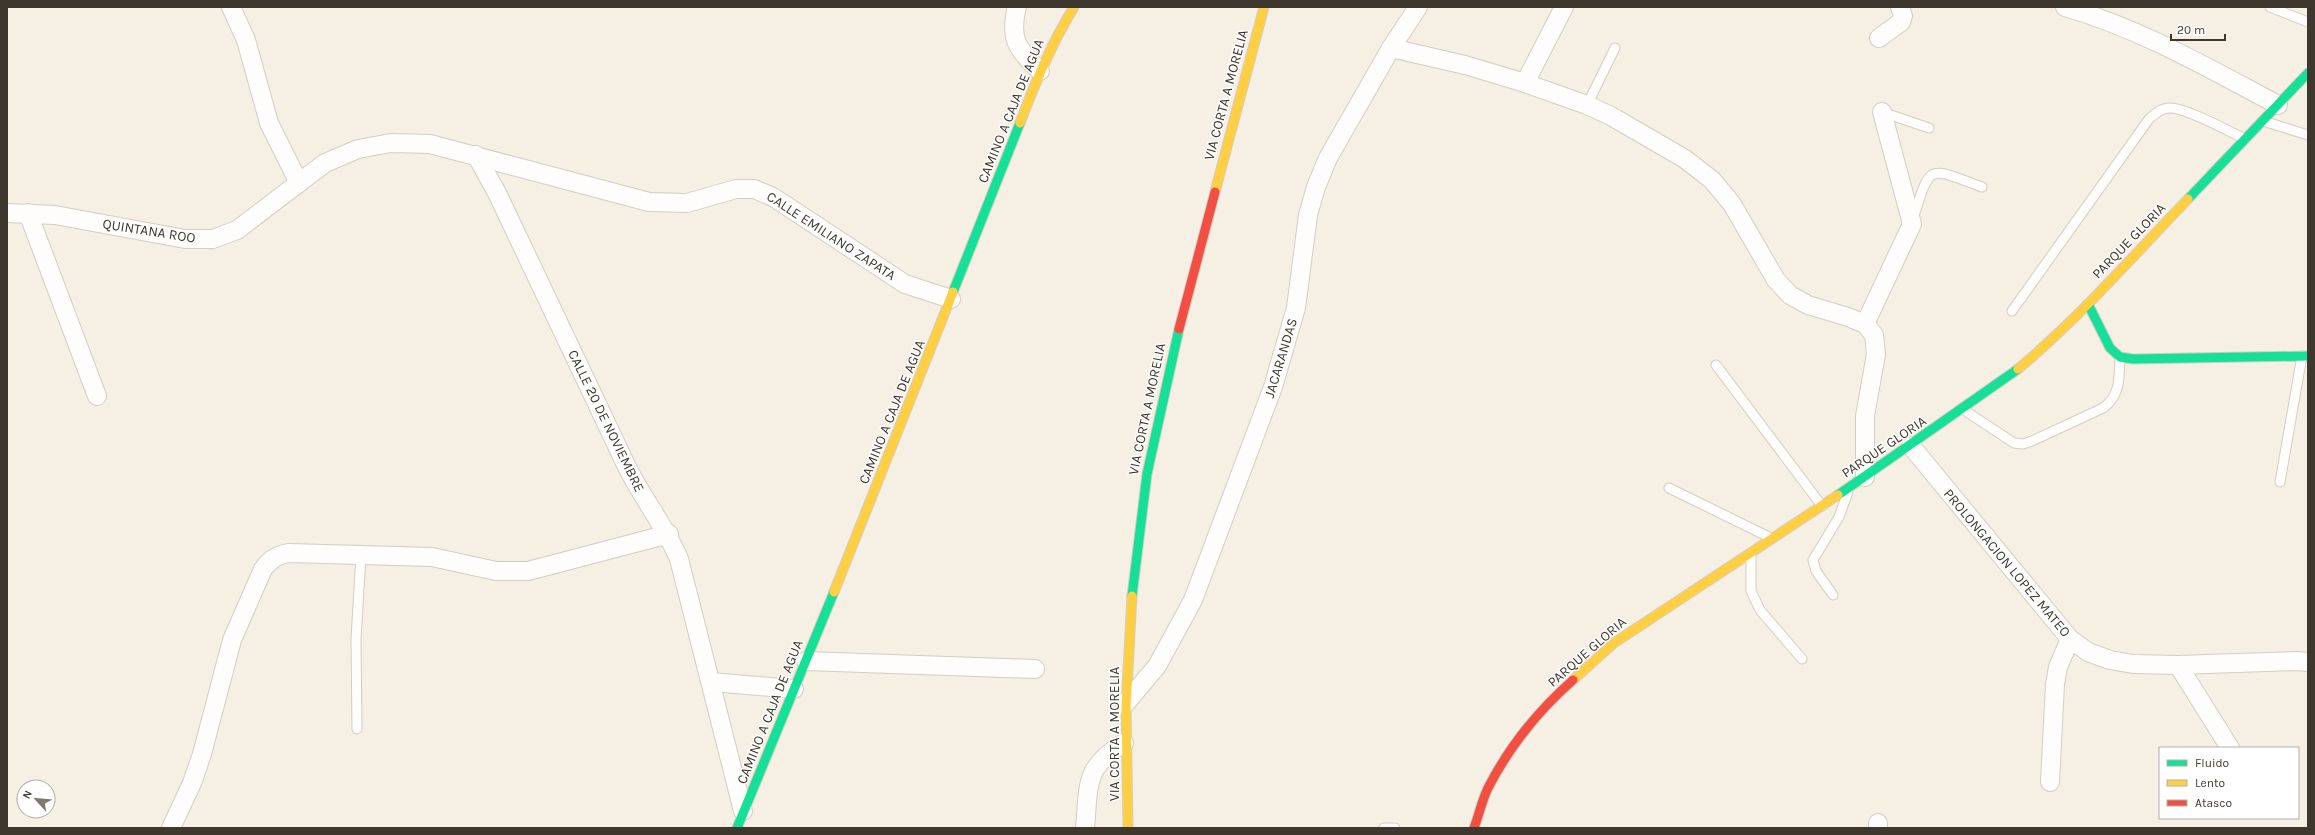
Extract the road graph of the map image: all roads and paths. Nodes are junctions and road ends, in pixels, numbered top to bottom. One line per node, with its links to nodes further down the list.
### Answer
1 (231, 7): 25 (street)
2 (1017, 7): 14 (street)
3 (1074, 7): 14 (main road, CAMINO A CAJA DE AGUA)
4 (1264, 7): 58 (main road, VIA CORTA A MORELIA)
5 (1418, 7): 12 (street, JACARANDAS)
6 (1564, 7): 16 (street)
7 (1900, 7): 11 (street)
8 (2065, 7): 18 (street)
9 (2270, 7): 10 (lane)
10 (2308, 22)
11 (1879, 38)
12 (1391, 48): 16 (street); 58 (street, JACARANDAS)
13 (1615, 48): 17 (lane)
14 (1040, 70): 30 (main road, CAMINO A CAJA DE AGUA)
15 (2308, 73): 18 (main road, PARQUE GLORIA)
16 (1525, 83): 17 (street)
17 (1587, 105): 33 (street)
18 (2278, 105): 20 (main road, PARQUE GLORIA)
19 (1882, 112): 21 (lane); 29 (street)
20 (2262, 120): 22 (lane); 23 (main road, PARQUE GLORIA)
21 (1929, 128)
22 (2308, 135)
23 (2245, 139): 31 (main road, PARQUE GLORIA); 32 (lane)
24 (476, 155): 25 (street, CALLE EMILIANO ZAPATA); 30 (street, CALLE EMILIANO ZAPATA); 45 (street, CALLE 20 DE NOVIEMBRE)
25 (299, 183): 28 (street, QUINTANA ROO)
26 (1982, 187): 29 (lane)
27 (7, 213): 28 (street, QUINTANA ROO)
28 (28, 213): 37 (street)
29 (1912, 224): 33 (street)
30 (951, 299): 52 (main road, CAMINO A CAJA DE AGUA)
31 (2088, 304): 35 (main road); 38 (main road, PARQUE GLORIA)
32 (2012, 311)
33 (1865, 324): 40 (street)
34 (2305, 356): 35 (main road); 41 (lane)
35 (2120, 357): 38 (lane)
36 (1716, 365): 44 (lane)
37 (97, 396)
38 (1964, 410): 39 (main road, PARQUE GLORIA)
39 (1911, 446): 40 (main road, PARQUE GLORIA); 50 (street, PROLONGACION LOPEZ MATEO)
40 (1865, 477): 43 (main road, PARQUE GLORIA)
41 (2280, 482)
42 (1669, 488): 46 (lane)
43 (1850, 488): 44 (main road, PARQUE GLORIA); 49 (lane)
44 (1822, 506): 46 (main road, PARQUE GLORIA)
45 (668, 534): 48 (street); 56 (street, CALLE 20 DE NOVIEMBRE)
46 (1771, 538): 47 (main road, PARQUE GLORIA)
47 (1751, 553): 51 (lane); 70 (main road, PARQUE GLORIA)
48 (362, 555): 59 (lane); 64 (street)
49 (1834, 595)
50 (2070, 639): 54 (street, PROLONGACION LOPEZ MATEO); 62 (street)
51 (1802, 658)
52 (806, 661): 55 (street); 57 (main road, CAMINO A CAJA DE AGUA)
53 (2308, 662): 54 (street, PROLONGACION LOPEZ MATEO)
54 (2178, 665): 61 (street)
55 (1035, 669)
56 (711, 682): 57 (street); 63 (street, CALLE 20 DE NOVIEMBRE)
57 (794, 689): 63 (main road, CAMINO A CAJA DE AGUA)
58 (1125, 704): 60 (main road, VIA CORTA A MORELIA)
59 (357, 729)
60 (1124, 743): 66 (street); 67 (main road, VIA CORTA A MORELIA)
61 (2229, 747)
62 (2050, 782)
63 (744, 811): 65 (main road, CAMINO A CAJA DE AGUA)
64 (171, 828)
65 (737, 828)
66 (1085, 828)
67 (1128, 828)
68 (1384, 828): 69 (lane)
69 (1395, 828)
70 (1474, 828)

